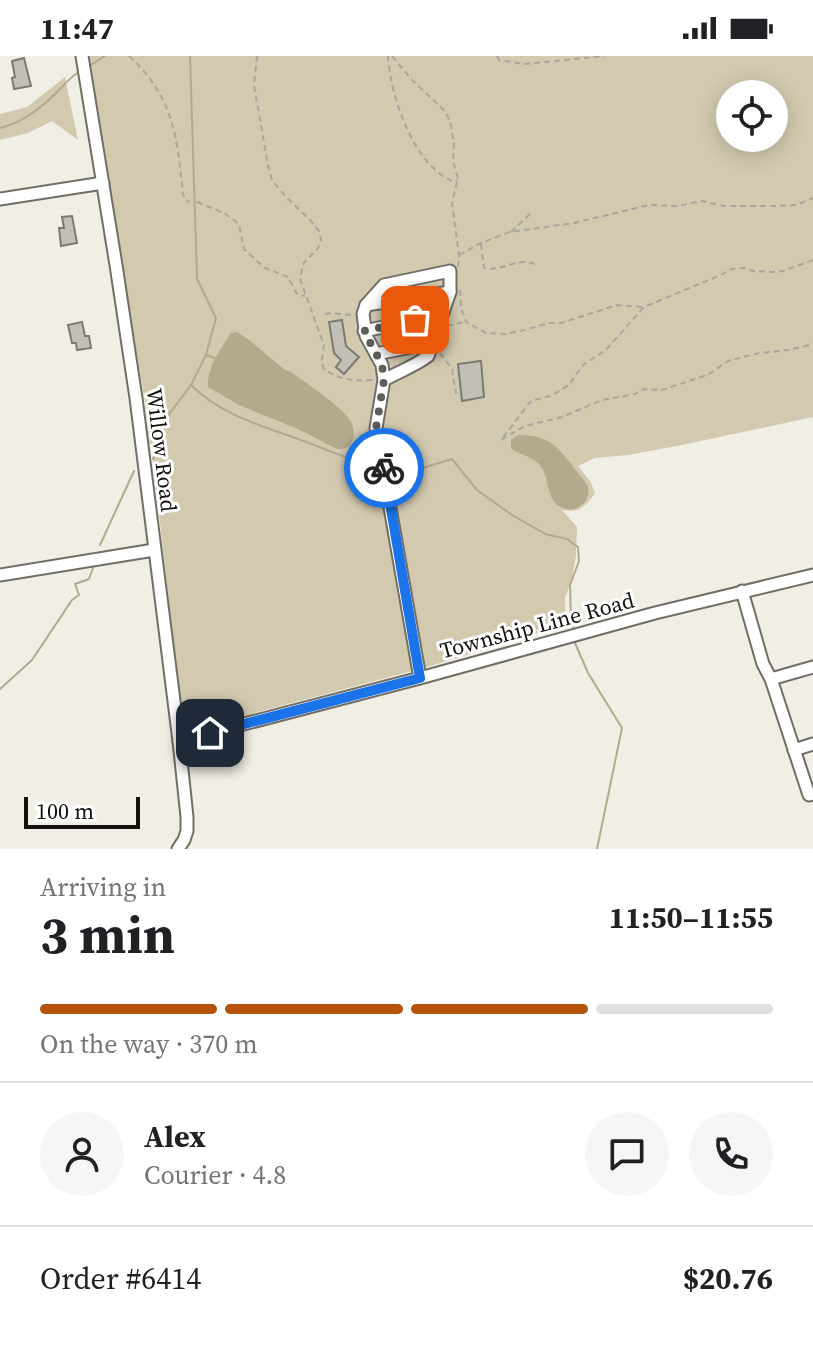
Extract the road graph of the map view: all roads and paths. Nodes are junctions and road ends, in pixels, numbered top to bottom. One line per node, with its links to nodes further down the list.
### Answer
1 (129, 56): 11 (path)
2 (257, 56): 22 (path)
3 (390, 56): 7 (path); 7 (path)
4 (497, 56): 5 (path)
5 (605, 56)
6 (83, 65): 8 (street, Willow Road)
7 (458, 178): 16 (path)
8 (103, 183): 10 (street); 35 (street, Willow Road)
9 (813, 198): 14 (path)
10 (0, 199)
11 (190, 202)
12 (197, 202): 22 (path)
13 (532, 212): 14 (path)
14 (510, 232): 15 (path)
15 (481, 243): 16 (path); 18 (path)
16 (459, 255): 19 (path)
17 (813, 260): 23 (path)
18 (535, 264)
19 (450, 271): 21 (street); 24 (street)
20 (460, 280): 27 (path)
21 (450, 292): 24 (street); 26 (street)
22 (306, 296): 33 (path)
23 (644, 307): 27 (path); 31 (path)
24 (364, 309): 25 (path); 29 (street)
25 (325, 314)
26 (441, 315): 28 (street); 29 (street)
27 (466, 322): 28 (path)
28 (437, 328): 30 (street)
29 (364, 331): 32 (street)
30 (432, 343): 32 (street); 33 (street); 34 (path)
31 (813, 344)
32 (376, 354): 33 (street)
33 (384, 380): 40 (street)
34 (456, 394)
35 (154, 550): 36 (street); 42 (street, Willow Road)
36 (0, 575)
37 (813, 575): 38 (street, Township Line Road)
38 (742, 591): 40 (street, Township Line Road); 41 (street)
39 (813, 667): 41 (street)
40 (420, 678): 42 (street, Township Line Road)
41 (771, 679): 44 (street)
42 (179, 741): 46 (street, Willow Road)
43 (813, 744): 44 (street)
44 (794, 750): 45 (street)
45 (813, 794)
46 (178, 849)

